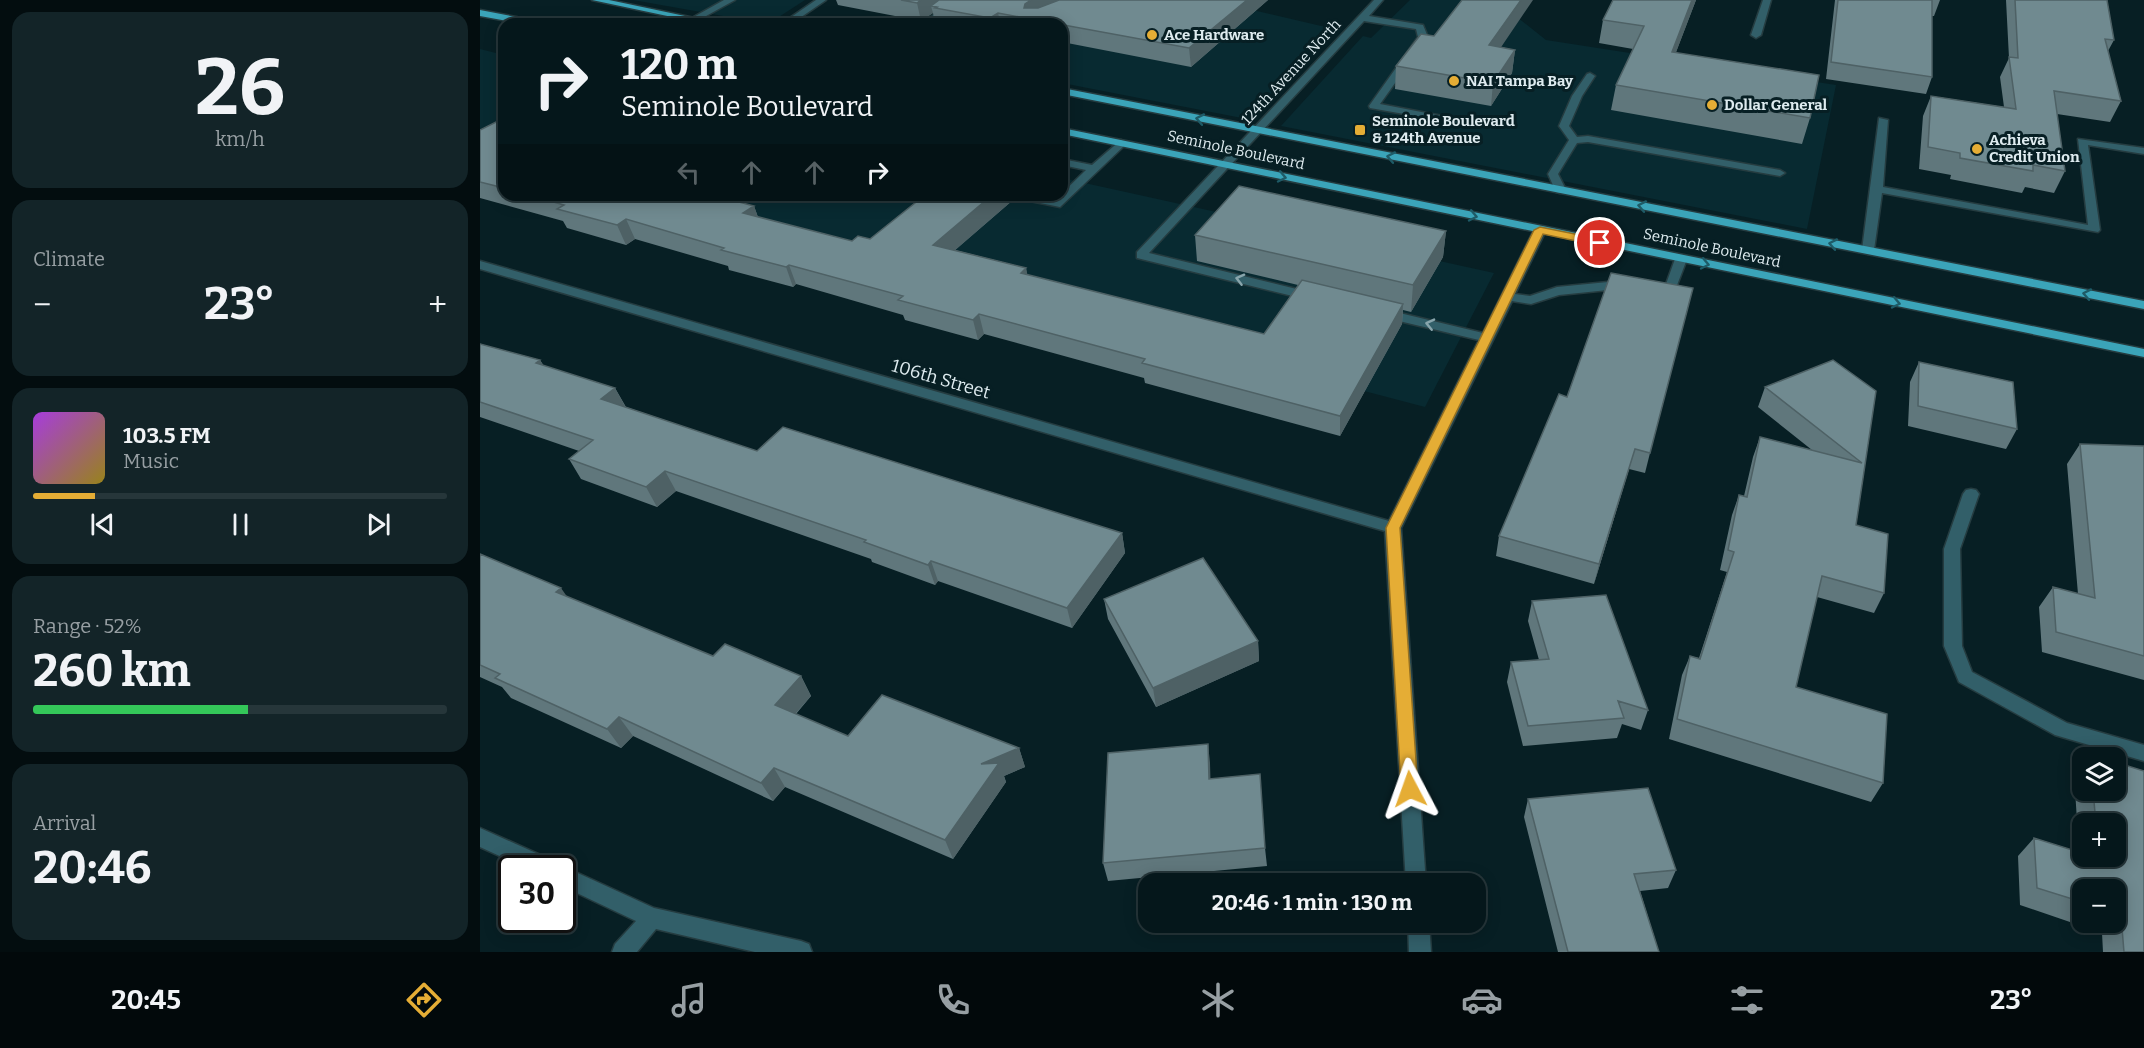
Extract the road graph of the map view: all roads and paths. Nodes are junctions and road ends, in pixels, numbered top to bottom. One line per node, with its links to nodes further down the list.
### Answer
1 (596, 0): 9 (main road)
2 (731, 0): 10 (street)
3 (822, 0): 11 (street)
4 (962, 0): 12 (street)
5 (1379, 0): 13 (street, 124th Avenue North)
6 (1767, 0): 14 (street)
7 (480, 13): 8 (main road)
8 (506, 18)
9 (689, 18)
10 (696, 18)
11 (794, 18)
12 (934, 18)
13 (1362, 18): 18 (street); 19 (street, 124th Avenue North)
14 (1756, 35)
15 (1590, 76): 21 (street)
16 (1068, 92): 19 (main road, Seminole Boulevard, one-way to 16)
17 (1883, 120): 28 (street)
18 (1463, 123)
19 (1257, 130): 25 (street, 124th Avenue North); 29 (main road, Seminole Boulevard, one-way to 19)
20 (1068, 132): 22 (main road, Seminole Boulevard)
21 (1574, 140): 27 (street); 29 (street)
22 (1121, 143): 25 (main road, Seminole Boulevard); 26 (street)
23 (2144, 151): 28 (street)
24 (1068, 163): 26 (street)
25 (1225, 165): 33 (main road, Seminole Boulevard, one-way to 33); 38 (street, 124th Avenue North, one-way to 25)
26 (1096, 169): 30 (street)
27 (1780, 173)
28 (1877, 189): 34 (street)
29 (1560, 190): 34 (main road, Seminole Boulevard, one-way to 29)
30 (1068, 194)
31 (1040, 201): 32 (street)
32 (1060, 201)
33 (1540, 230): 35 (main road, Seminole Boulevard); 37 (street)
34 (1868, 250): 39 (main road, Seminole Boulevard, one-way to 34)
35 (1681, 259): 37 (street); 42 (main road, Seminole Boulevard, one-way to 42)
36 (480, 265): 44 (street, 106th Street)
37 (1507, 296): 41 (street)
38 (1330, 301)
39 (2144, 305)
40 (1375, 311): 41 (street, one-way to 40)
41 (1487, 338): 44 (street)
42 (2144, 353)
43 (1971, 494): 45 (street)
44 (1393, 528): 48 (street)
45 (2144, 753)
46 (480, 837): 47 (street)
47 (519, 855)
48 (1415, 873)
49 (576, 883): 50 (street)
50 (652, 918): 52 (street); 53 (street)
51 (1419, 933): 54 (street)
52 (623, 952)
53 (801, 952)
54 (1420, 952)

